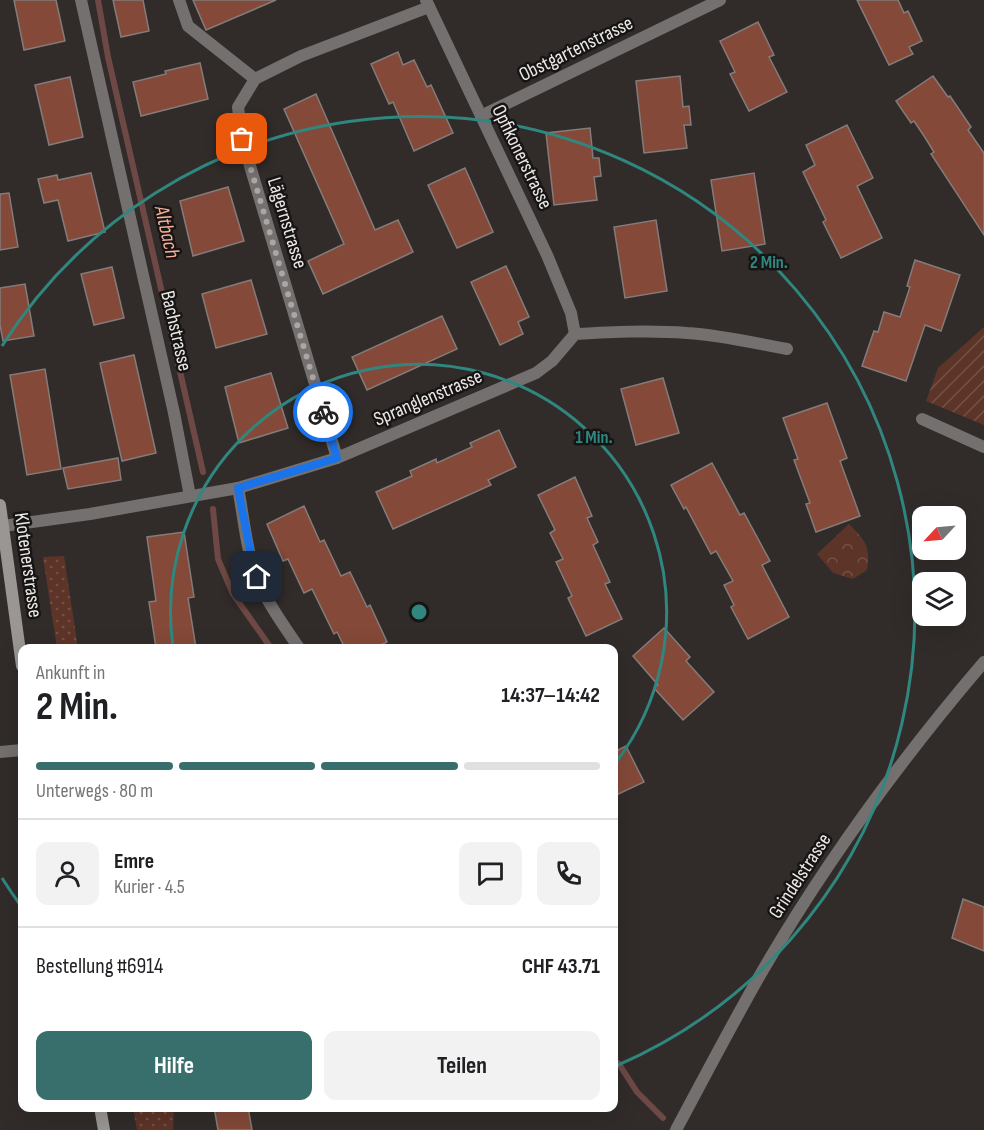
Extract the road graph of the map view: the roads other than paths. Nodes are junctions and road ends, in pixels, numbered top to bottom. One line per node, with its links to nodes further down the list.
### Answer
1 (81, 0): 13 (street, Bachstrasse)
2 (179, 0): 5 (street)
3 (720, 0): 6 (street, Obstgartenstrasse)
4 (428, 3): 5 (street); 6 (street, Opfikonerstrasse)
5 (255, 79): 11 (street, Lägernstrasse)
6 (481, 116): 7 (street, Opfikonerstrasse)
7 (575, 334): 8 (street); 11 (street, Spranglenstrasse)
8 (787, 349)
9 (922, 419): 10 (street)
10 (984, 447)
11 (337, 458): 12 (street, Spranglenstrasse)
12 (238, 488): 13 (street, Spranglenstrasse); 17 (street)
13 (190, 496): 15 (street, Spranglenstrasse)
14 (0, 505): 15 (main road, Klotenerstrasse)
15 (3, 526): 16 (main road, Klotenerstrasse)
16 (19, 644)
17 (296, 644)
18 (984, 662): 23 (street, Grindelstrasse)
19 (18, 750): 20 (street)
20 (0, 752)
21 (101, 1112): 22 (main road)
22 (104, 1130)
23 (676, 1130)

